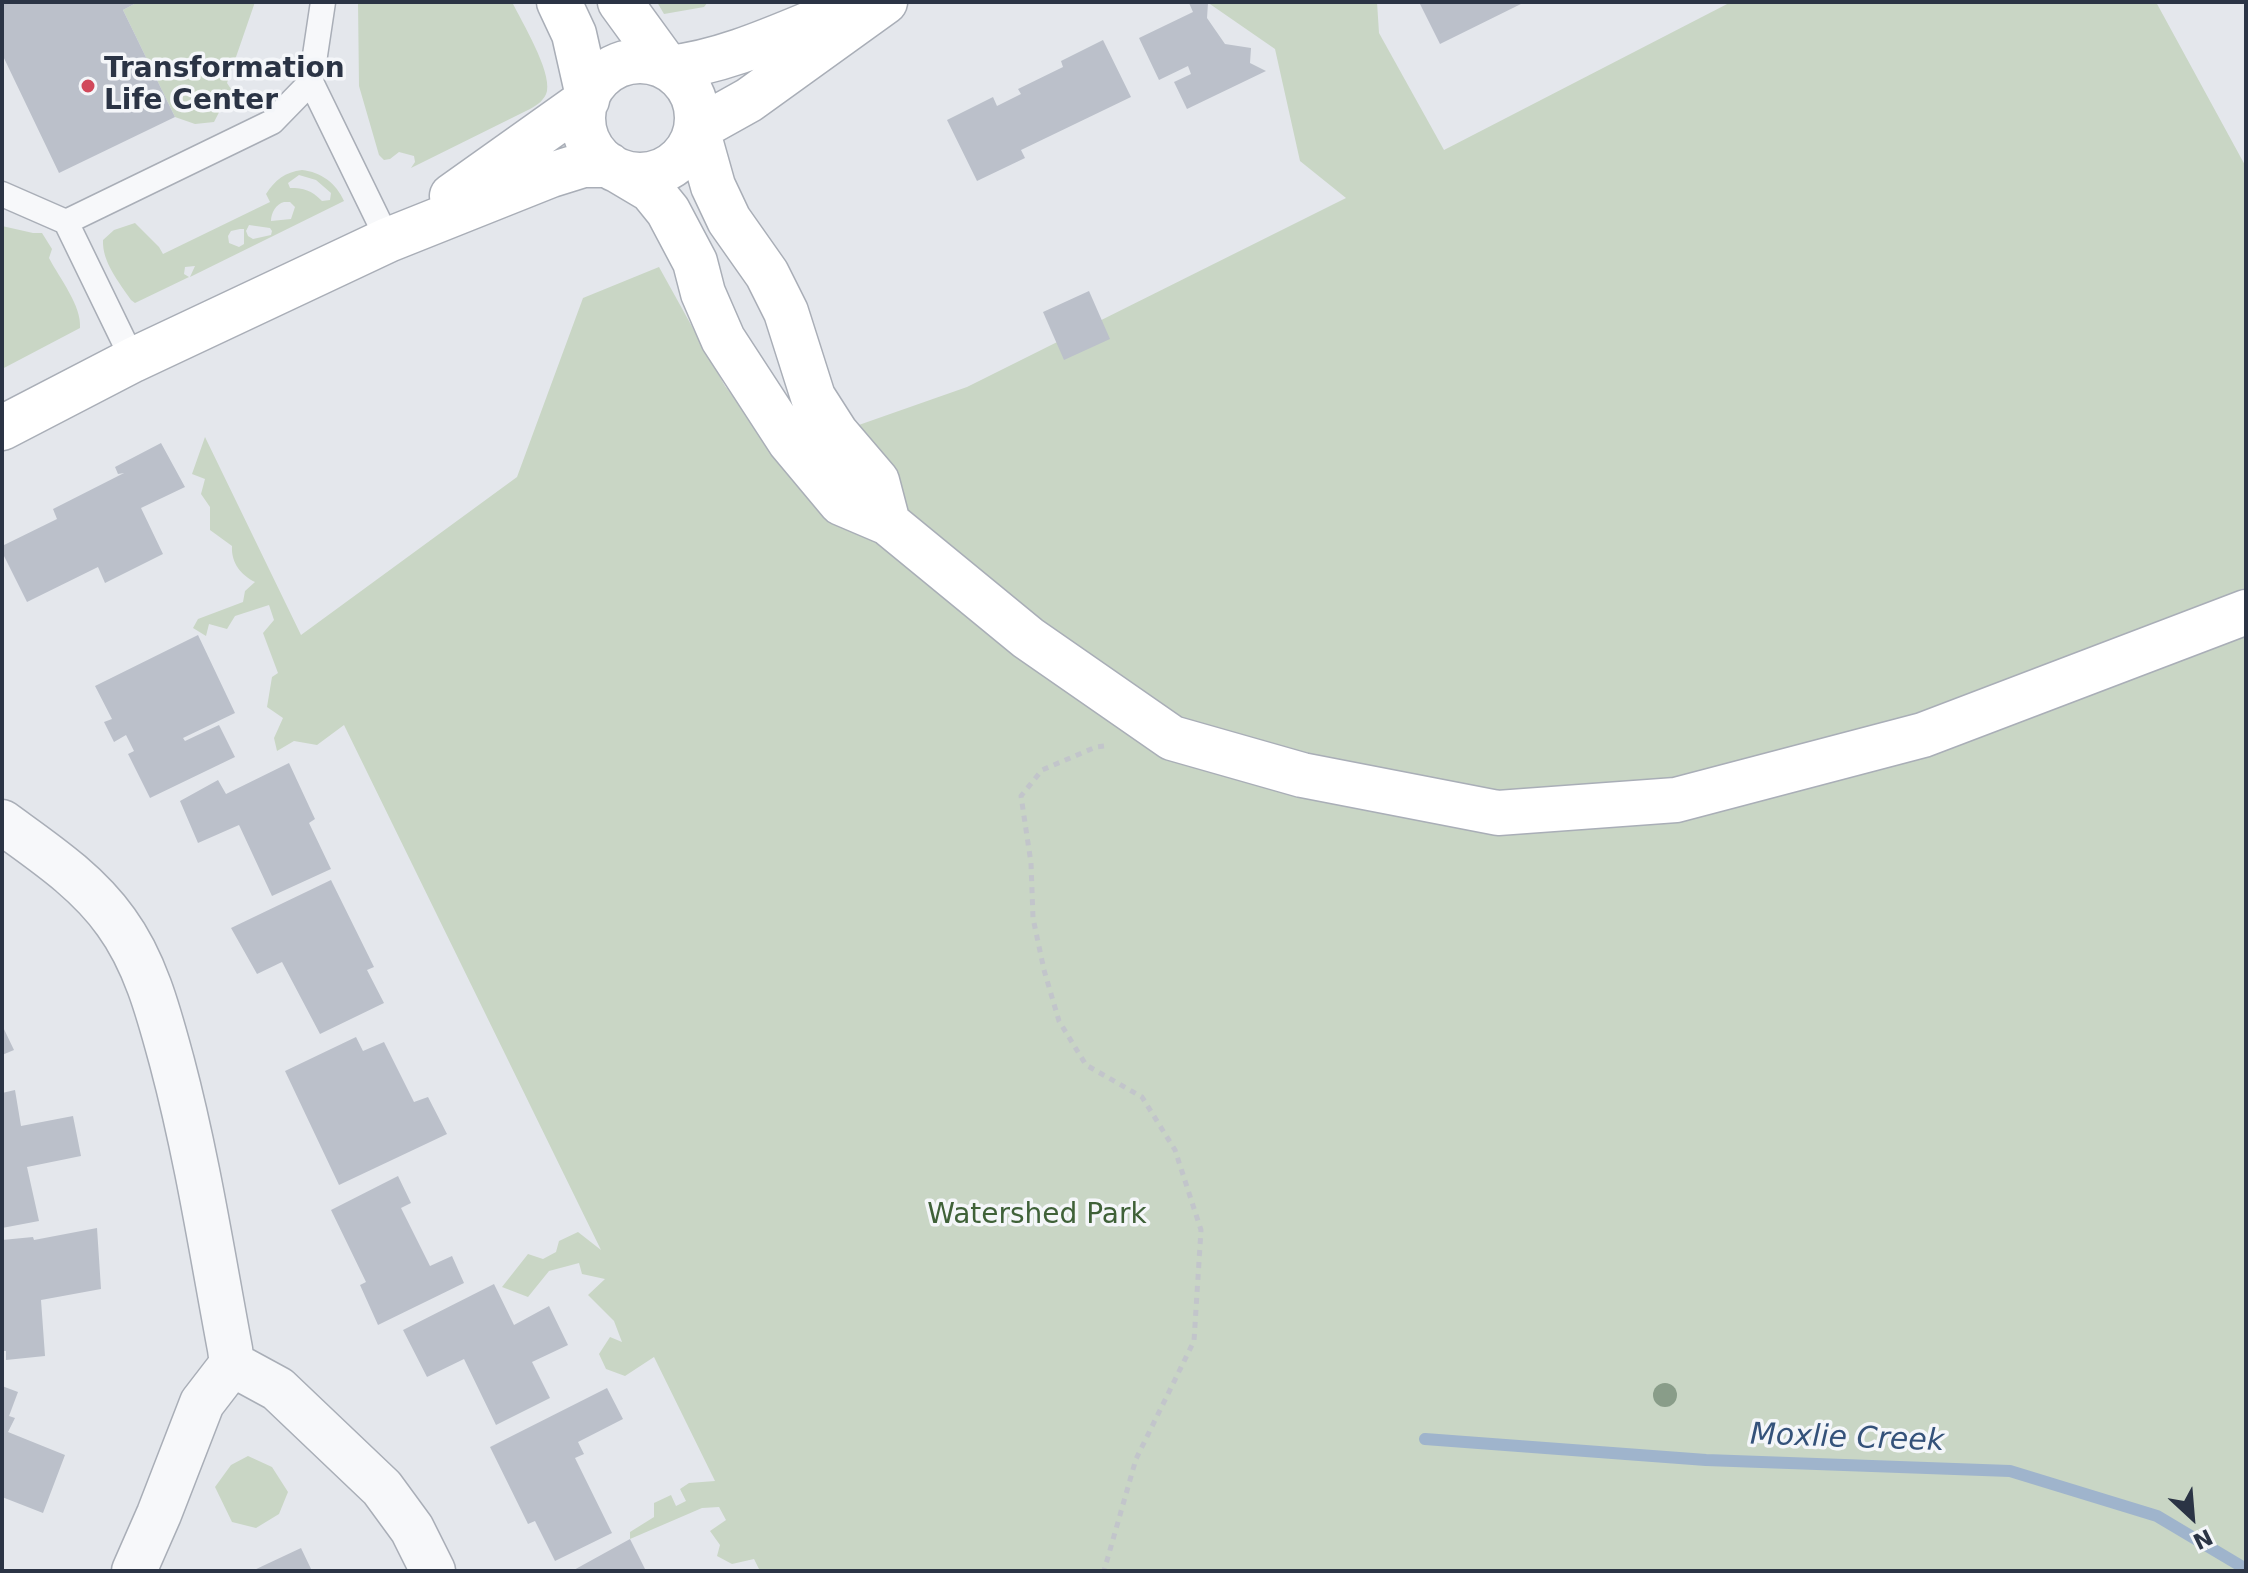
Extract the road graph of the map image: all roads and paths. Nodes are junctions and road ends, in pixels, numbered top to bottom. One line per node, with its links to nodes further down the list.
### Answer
1 (323, 2): 7 (lane)
2 (559, 2): 8 (main road)
3 (620, 2): 6 (main road)
4 (863, 2): 6 (main road)
5 (885, 2): 9 (main road)
6 (668, 68): 8 (main road); 9 (main road)
7 (311, 82): 12 (lane); 13 (lane)
8 (587, 98): 10 (main road); 13 (main road)
9 (697, 129): 10 (main road); 16 (main road)
10 (614, 168): 13 (main road); 16 (main road)
11 (2, 194): 12 (lane)
12 (66, 222): 14 (lane)
13 (388, 240): 14 (main road)
14 (133, 360): 15 (main road)
15 (2, 428)
16 (888, 523): 18 (main road)
17 (2246, 612): 18 (main road)
18 (1172, 738): 23 (path)
19 (2, 822): 20 (street)
20 (232, 1364): 21 (street); 22 (street)
21 (134, 1571)
22 (433, 1571)
23 (1104, 1571)

